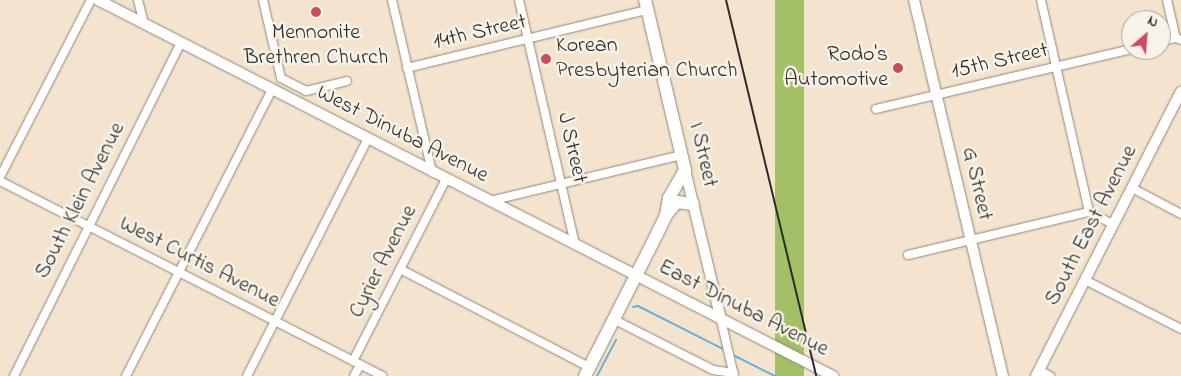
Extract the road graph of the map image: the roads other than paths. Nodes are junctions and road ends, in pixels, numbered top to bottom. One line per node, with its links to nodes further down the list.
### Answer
1 (91, 0): 27 (street)
2 (98, 0): 11 (street, West Dinuba Avenue)
3 (138, 0): 11 (street)
4 (263, 0): 18 (street)
5 (392, 0): 17 (street)
6 (519, 0): 13 (street, J Street)
7 (914, 0): 20 (street, G Street)
8 (1041, 0): 16 (street)
9 (1167, 0): 12 (street)
10 (646, 5): 13 (street, 14th Street); 24 (main road, I Street)
11 (144, 24): 14 (street, West Dinuba Avenue)
12 (1179, 39)
13 (528, 40): 17 (street, 14th Street); 30 (street, J Street)
14 (181, 43): 19 (street, West Dinuba Avenue); 38 (street, South Klein Avenue)
15 (1121, 51): 16 (street, 15th Street)
16 (1057, 66): 20 (street, 15th Street); 34 (street)
17 (408, 68): 26 (street)
18 (347, 81)
19 (272, 90): 23 (street, West Dinuba Avenue); 43 (street)
20 (937, 95): 22 (street, 15th Street); 39 (street, G Street)
21 (1180, 96): 31 (street, South East Avenue)
22 (876, 109)
23 (368, 138): 26 (street, West Dinuba Avenue); 48 (street)
24 (682, 155): 25 (main road, I Street); 30 (street)
25 (685, 170): 33 (street, I Street); 36 (main road)
26 (432, 172): 28 (street, West Dinuba Avenue)
27 (0, 177)
28 (446, 179): 32 (street, West Dinuba Avenue); 42 (street, Cyrier Avenue)
29 (0, 181): 38 (street, West Curtis Avenue)
30 (561, 184): 32 (street); 40 (street, J Street)
31 (1132, 188): 35 (street); 37 (street, South East Avenue)
32 (490, 200): 40 (street, West Dinuba Avenue)
33 (693, 204): 36 (main road); 47 (street, I Street)
34 (1089, 212): 37 (street); 39 (street)
35 (1181, 214)
36 (666, 215): 44 (main road)
37 (1113, 224): 45 (street, South East Avenue)
38 (88, 226): 43 (street, West Curtis Avenue); 54 (street, South Klein Avenue)
39 (970, 240): 41 (street); 60 (street, G Street)
40 (576, 245): 44 (street, West Dinuba Avenue)
41 (908, 255)
42 (400, 269): 50 (street, Cyrier Avenue); 51 (street)
43 (179, 272): 48 (street, West Curtis Avenue); 55 (street)
44 (636, 276): 46 (main road); 47 (street, East Dinuba Avenue)
45 (1086, 280): 49 (street); 52 (street, South East Avenue)
46 (612, 319): 51 (main road); 53 (street)
47 (721, 320): 53 (street); 59 (street, East Dinuba Avenue)
48 (276, 322): 50 (street, West Curtis Avenue); 56 (street)
49 (1181, 329)
50 (356, 363): 57 (street, Cyrier Avenue); 58 (street, West Curtis Avenue)
51 (587, 371)
52 (1038, 373): 61 (street)
53 (734, 375)
54 (14, 376)
55 (126, 376)
56 (247, 376)
57 (354, 376)
58 (382, 376)
59 (833, 376)
60 (1003, 376)
61 (1050, 376)

